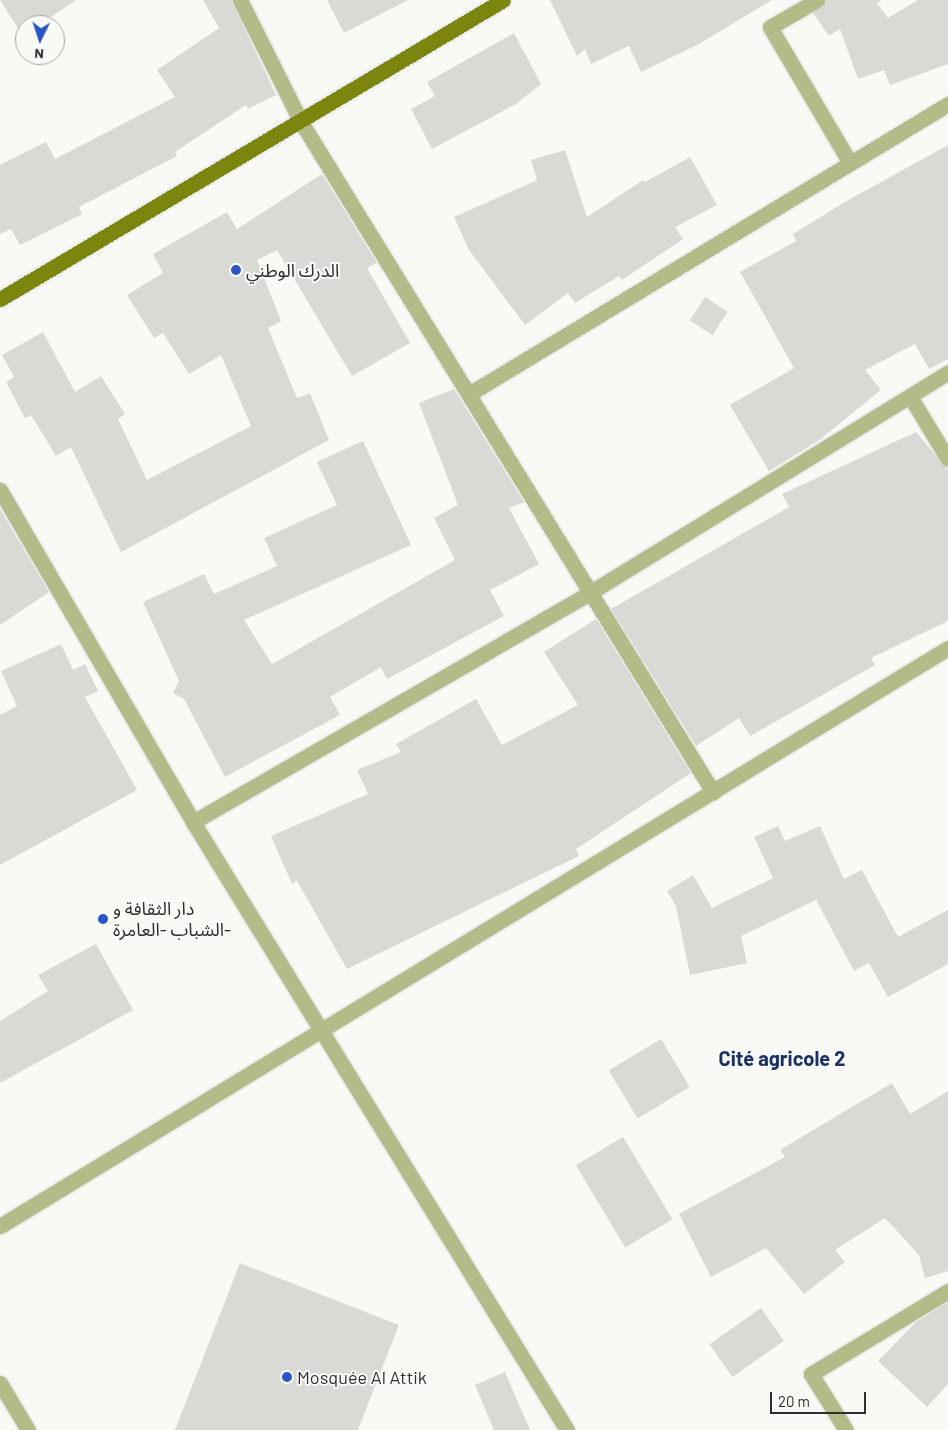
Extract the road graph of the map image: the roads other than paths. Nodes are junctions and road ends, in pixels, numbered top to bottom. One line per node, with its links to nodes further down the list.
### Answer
1 (240, 0): 5 (street)
2 (503, 0): 5 (main road)
3 (817, 0): 6 (street)
4 (948, 104): 6 (street)
5 (302, 122): 7 (main road); 9 (street)
6 (850, 163): 9 (street)
7 (0, 299)
8 (948, 372): 10 (street)
9 (469, 394): 13 (street)
10 (911, 398): 11 (street); 13 (street)
11 (948, 459)
12 (0, 490): 16 (street)
13 (591, 592): 15 (street); 16 (street)
14 (948, 648): 15 (street)
15 (713, 792): 17 (street)
16 (194, 822): 17 (street)
17 (322, 1030): 18 (street); 22 (street)
18 (0, 1226)
19 (948, 1291): 23 (street)
20 (0, 1384): 21 (street)
21 (28, 1430)
22 (567, 1430)
23 (846, 1430)

